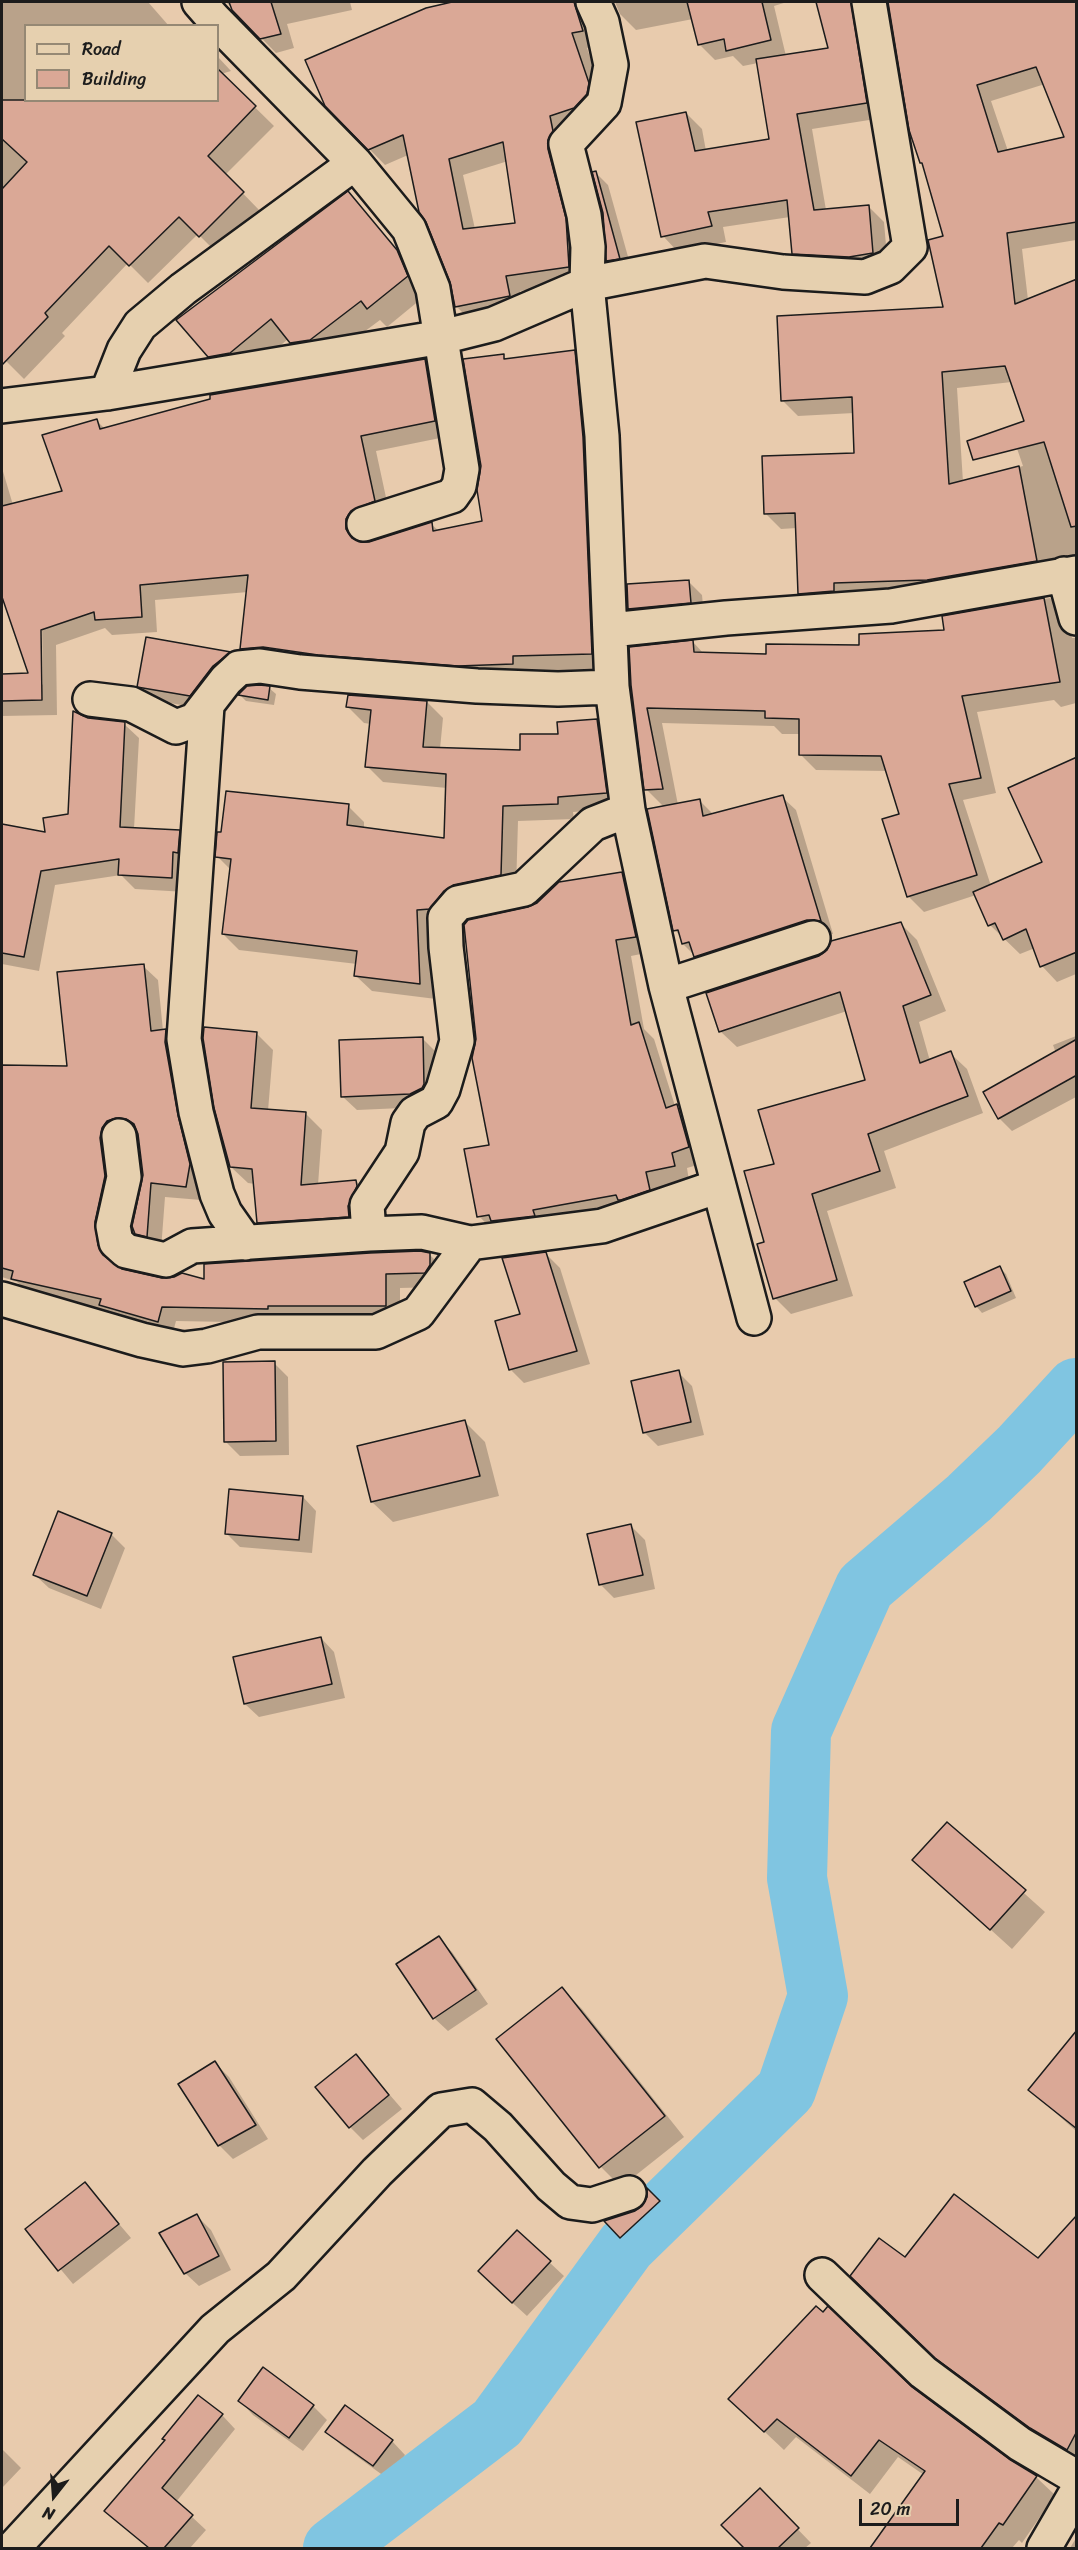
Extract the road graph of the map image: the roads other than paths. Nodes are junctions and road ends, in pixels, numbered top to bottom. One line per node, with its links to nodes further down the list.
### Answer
1 (199, 2): 4 (street)
2 (593, 2): 5 (street)
3 (869, 2): 5 (street)
4 (355, 163): 6 (street); 7 (street)
5 (587, 284): 6 (street); 12 (street)
6 (442, 337): 7 (street); 9 (street)
7 (107, 393): 8 (street)
8 (2, 406)
9 (364, 524)
10 (1070, 574): 11 (street); 12 (street)
11 (1077, 618)
12 (611, 630): 13 (street)
13 (612, 687): 15 (street); 16 (street)
14 (90, 699): 15 (street)
15 (207, 706): 22 (street)
16 (628, 810): 18 (street); 21 (street)
17 (813, 938): 18 (street)
18 (666, 986): 20 (street)
19 (119, 1136): 22 (street)
20 (718, 1186): 23 (street); 25 (street)
21 (369, 1234): 22 (street); 23 (street)
22 (246, 1243)
23 (470, 1243): 24 (street)
24 (2, 1299)
25 (754, 1318)
26 (629, 2193): 30 (street)
27 (822, 2275): 28 (street)
28 (1077, 2477)
29 (1077, 2493): 31 (street)
30 (13, 2548)
31 (1045, 2548)

